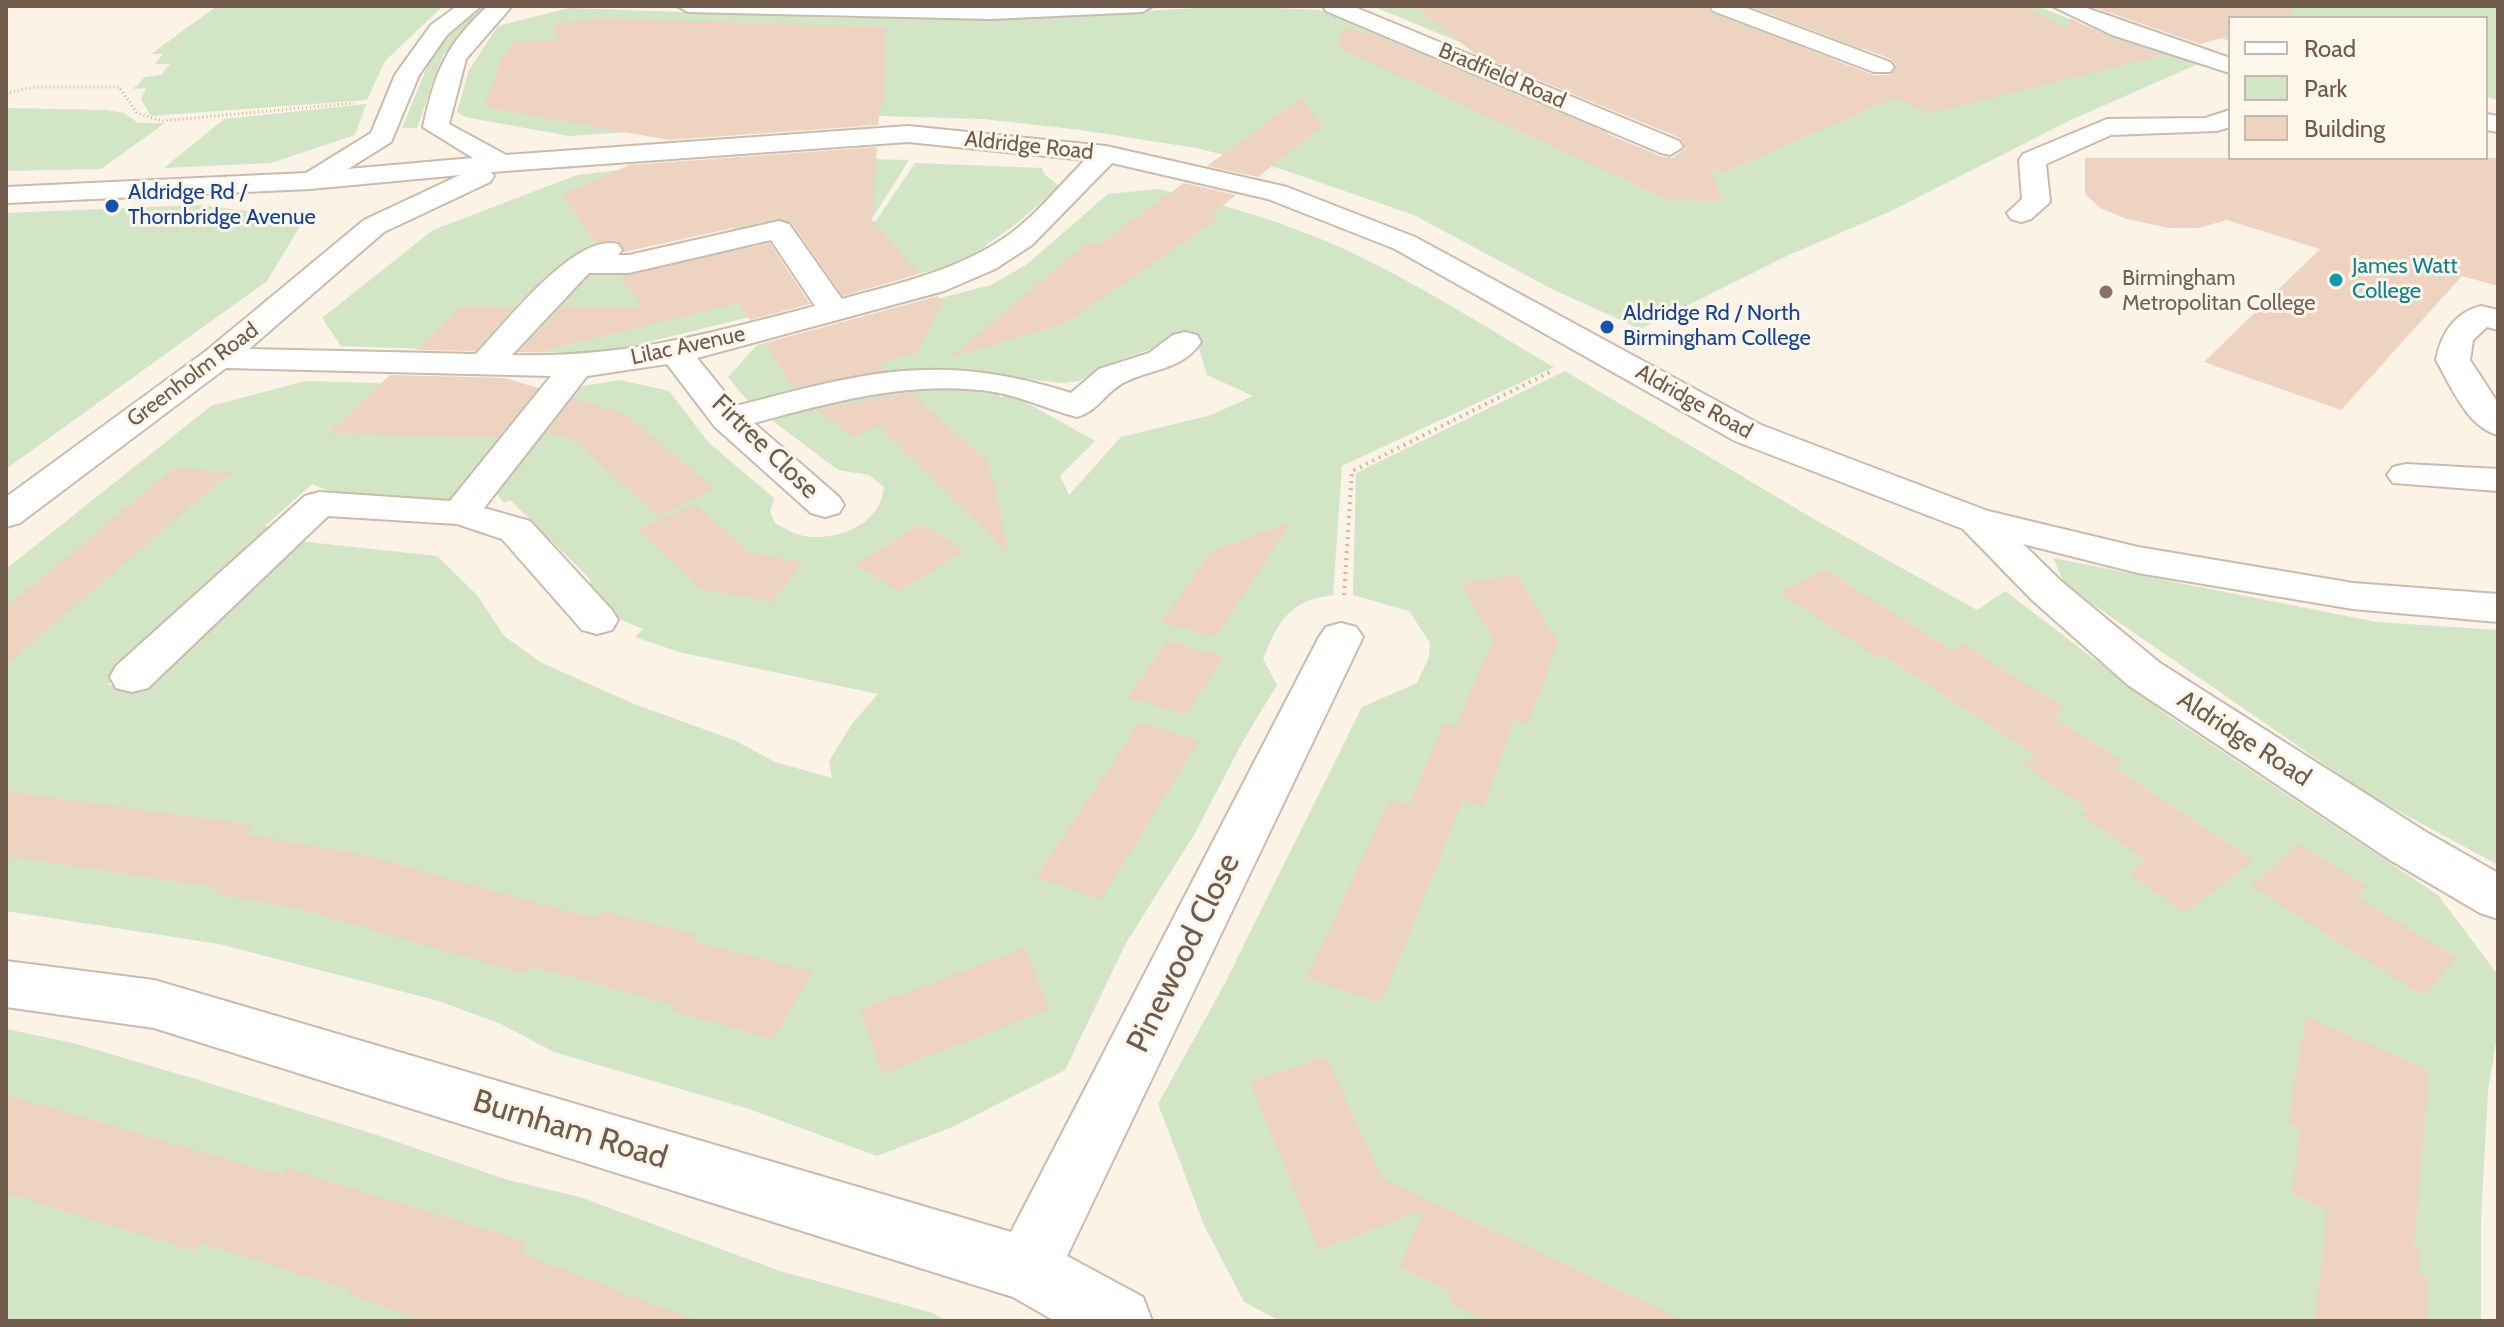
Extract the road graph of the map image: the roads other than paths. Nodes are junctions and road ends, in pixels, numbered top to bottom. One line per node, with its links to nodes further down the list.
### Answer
1 (470, 6): 14 (street)
2 (501, 6): 13 (street)
3 (688, 6): 4 (street)
4 (1142, 6)
5 (1334, 6): 15 (street, Bradfield Road)
6 (1721, 6): 11 (street)
7 (2063, 6): 10 (street)
8 (2107, 6): 9 (street)
9 (2228, 46)
10 (2228, 65)
11 (1882, 67)
12 (2228, 119): 20 (street)
13 (436, 127): 14 (street); 17 (street)
14 (382, 137): 18 (street)
15 (1670, 147)
16 (1106, 154): 17 (street, Aldridge Road); 24 (street, Lilac Avenue); 38 (street, Aldridge Road)
17 (505, 165): 18 (street, Aldridge Road); 22 (street, Greenholm Road)
18 (310, 181): 19 (street, Aldridge Road); 22 (street)
19 (6, 195)
20 (2021, 213)
21 (721, 218): 23 (street)
22 (374, 226): 28 (street, Greenholm Road)
23 (582, 264): 24 (street); 29 (street)
24 (834, 310): 27 (street, Lilac Avenue)
25 (2498, 320): 32 (street)
26 (1185, 342): 31 (street)
27 (676, 353): 30 (street, Lilac Avenue); 31 (street, Firtree Close)
28 (218, 358): 29 (street, Lilac Avenue); 35 (street, Greenholm Road)
29 (484, 366): 30 (street, Lilac Avenue)
30 (576, 367): 37 (street)
31 (728, 419): 36 (street, Firtree Close)
32 (2498, 424)
33 (2406, 475): 34 (street)
34 (2498, 480)
35 (13, 504)
36 (825, 505)
37 (460, 513): 40 (street); 42 (street)
38 (1975, 520): 39 (street, Aldridge Road); 43 (street, Aldridge Road)
39 (2498, 608)
40 (597, 620)
41 (1341, 637): 45 (street, Pinewood Close)
42 (132, 677)
43 (2498, 898)
44 (6, 984): 45 (street, Burnham Road)
45 (1027, 1269): 46 (street, Burnham Road)
46 (1119, 1321)

